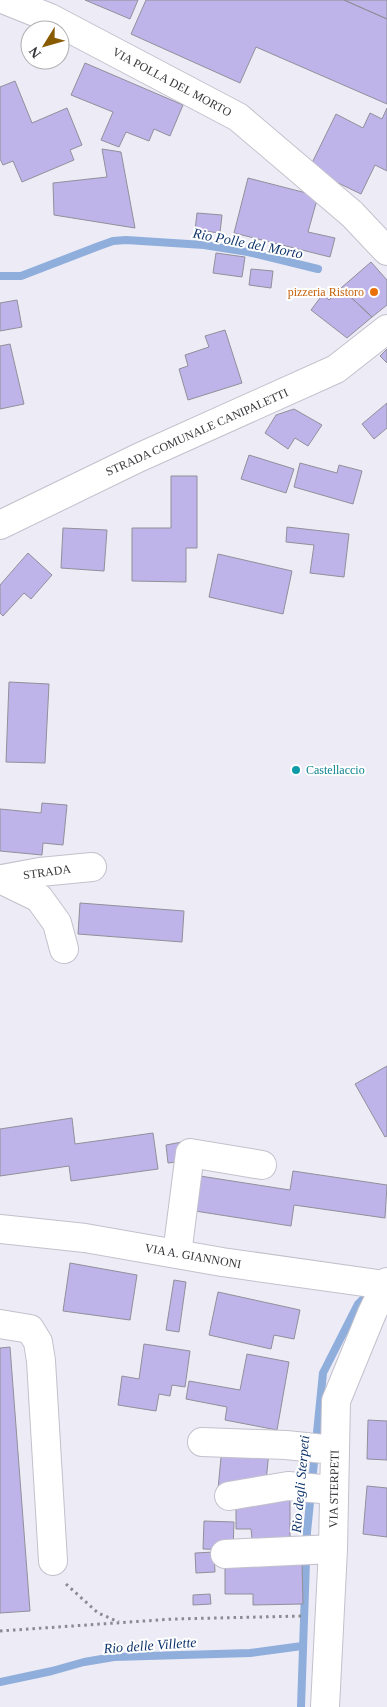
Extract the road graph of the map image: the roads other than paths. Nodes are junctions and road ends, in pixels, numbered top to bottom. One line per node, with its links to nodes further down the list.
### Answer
1 (5, 0): 2 (street, VIA POLLA DEL MORTO)
2 (50, 9): 3 (street, VIA POLLA DEL MORTO)
3 (387, 251)
4 (387, 329): 5 (street, STRADA COMUNALE CANIPALETTI)
5 (0, 525)
6 (92, 867): 7 (street, STRADA)
7 (1, 879): 8 (street)
8 (64, 950)
9 (262, 1165): 11 (street)
10 (0, 1229): 11 (street, VIA A. GIANNONI)
11 (177, 1254): 12 (street, VIA A. GIANNONI)
12 (386, 1285): 15 (street, VIA STERPETI)
13 (0, 1324): 20 (street)
14 (202, 1442): 15 (street)
15 (322, 1449): 16 (street, VIA STERPETI)
16 (319, 1489): 17 (street); 18 (street, VIA STERPETI)
17 (229, 1496)
18 (316, 1550): 19 (street); 21 (street, VIA STERPETI)
19 (225, 1554)
20 (53, 1561)
21 (325, 1707)

